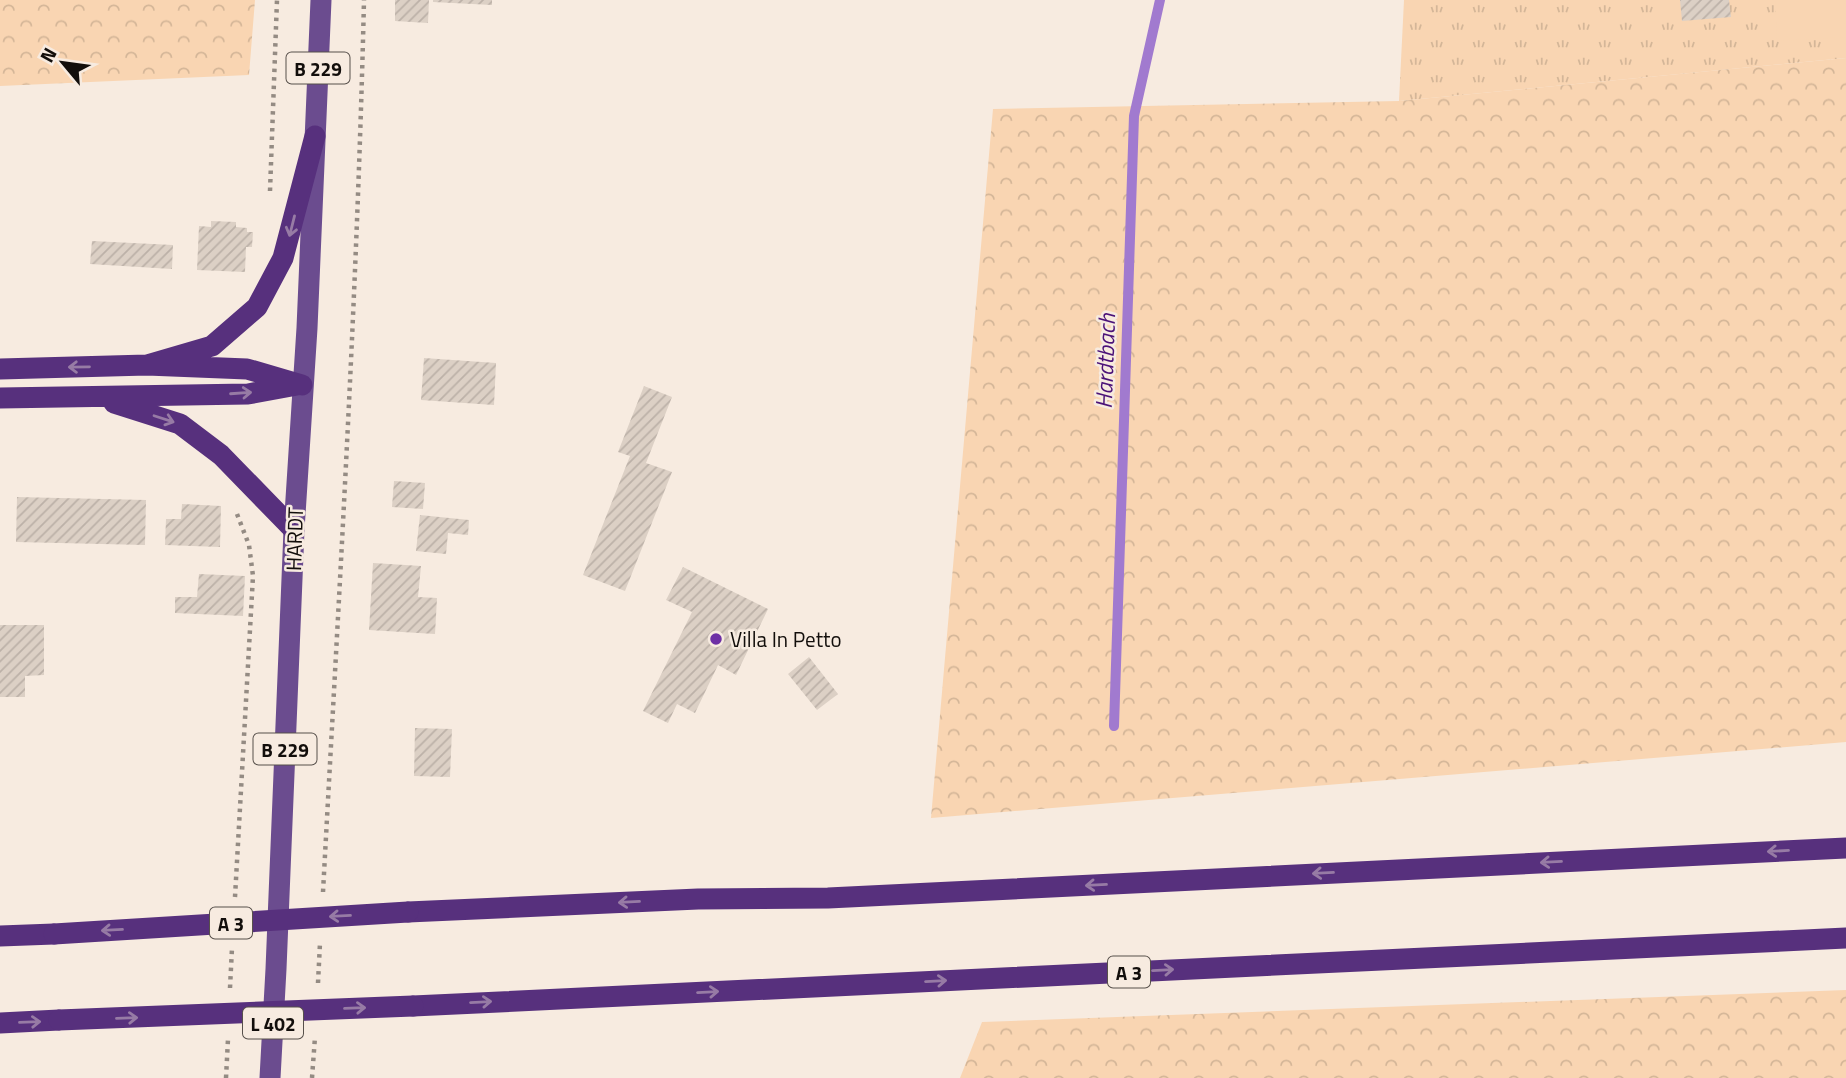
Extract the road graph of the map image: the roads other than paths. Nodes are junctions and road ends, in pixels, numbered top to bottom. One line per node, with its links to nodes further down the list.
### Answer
1 (321, 0): 2 (main road, HARDT / B 229)
2 (315, 136): 3 (highway, one-way to 3); 5 (main road, HARDT / B 229)
3 (147, 365): 4 (highway, one-way to 4); 5 (highway)
4 (0, 369)
5 (302, 384): 7 (highway, one-way to 5); 8 (main road, HARDT / B 229)
6 (0, 398): 7 (highway)
7 (99, 398): 8 (highway, one-way to 8)
8 (294, 530): 12 (main road, HARDT / B 229)
9 (1846, 848): 10 (highway, A 3, one-way to 10, bridge)
10 (0, 936)
11 (1846, 938): 13 (highway, A 3, one-way to 11, bridge)
12 (276, 968): 14 (main road, HARDT / L 402)
13 (0, 1023)
14 (270, 1078)

